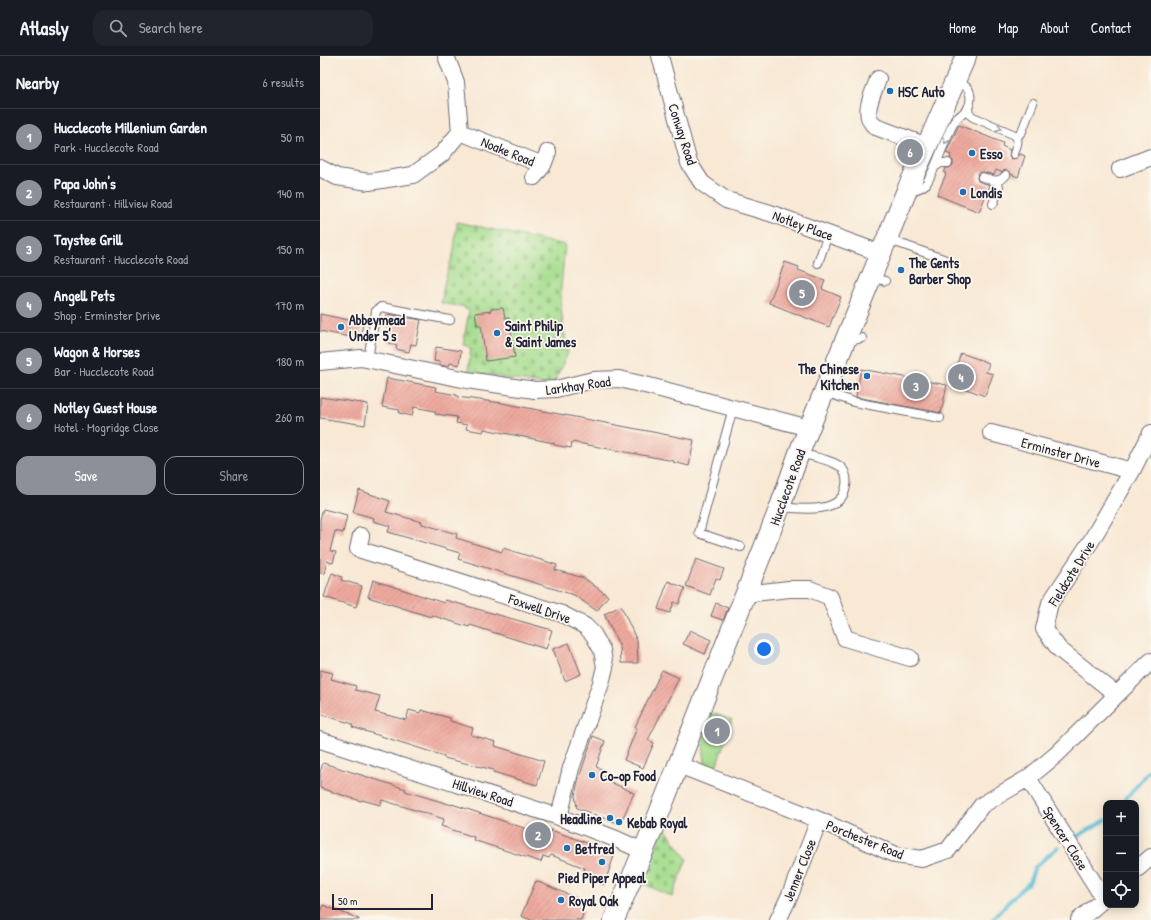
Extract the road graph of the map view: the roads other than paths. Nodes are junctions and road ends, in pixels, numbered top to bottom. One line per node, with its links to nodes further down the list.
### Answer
1 (446, 56): 8 (street)
2 (660, 56): 22 (street, Conway Road)
3 (966, 56): 5 (street, Hucclecote Road)
4 (878, 79): 10 (street)
5 (955, 80): 7 (lane); 10 (street, Hucclecote Road)
6 (1033, 103): 9 (lane)
7 (968, 109): 9 (lane, one-way to 9); 15 (lane, one-way to 15)
8 (460, 132): 14 (street, Noake Road); 16 (street)
9 (1017, 137): 11 (lane)
10 (927, 146): 21 (street, Hucclecote Road)
11 (1014, 154)
12 (1151, 157): 17 (street)
13 (948, 163): 15 (lane)
14 (542, 165)
15 (936, 166): 21 (lane)
16 (320, 168)
17 (1120, 169)
18 (1006, 175): 20 (lane)
19 (982, 176): 20 (lane)
20 (998, 181): 23 (lane)
21 (906, 190): 25 (street, Hucclecote Road)
22 (726, 200): 24 (street, Notley Place)
23 (993, 204)
24 (828, 234): 25 (street, Notley Place); 27 (lane)
25 (883, 246): 26 (lane); 31 (street, Hucclecote Road)
26 (946, 260)
27 (818, 262)
28 (450, 320): 29 (lane)
29 (368, 359): 30 (street, Larkhay Road); 32 (street, Larkhay Road)
30 (320, 362)
31 (824, 392): 33 (lane); 34 (street, Hucclecote Road)
32 (733, 408): 34 (street, Larkhay Road); 40 (lane)
33 (940, 418)
34 (809, 428): 37 (street, Hucclecote Road)
35 (990, 433): 38 (street, Erminster Drive)
36 (1151, 433): 38 (street, Fieldcote Drive)
37 (799, 453): 39 (street, Hucclecote Road); 39 (lane)
38 (1132, 471): 45 (street, Fieldcote Drive)
39 (780, 506): 42 (street, Hucclecote Road)
40 (741, 547)
41 (358, 548): 49 (street, Foxwell Drive)
42 (745, 594): 43 (street); 47 (street, Hucclecote Road)
43 (910, 658)
44 (1151, 661): 45 (street, Porchester Road)
45 (1116, 694): 48 (street, Porchester Road)
46 (320, 740): 49 (street, Hillview Road)
47 (679, 765): 50 (street, Porchester Road); 51 (street, Hucclecote Road)
48 (1028, 778): 50 (street, Porchester Road); 54 (street, Spencer Close)
49 (559, 816): 51 (street, Hillview Road)
50 (819, 820): 57 (street, Jenner Close)
51 (643, 851): 56 (street, Hucclecote Road)
52 (1151, 857): 53 (street)
53 (1139, 867)
54 (1103, 895)
55 (1103, 900): 58 (street, Spencer Close)
56 (614, 920)
57 (778, 920)
58 (1079, 920)

